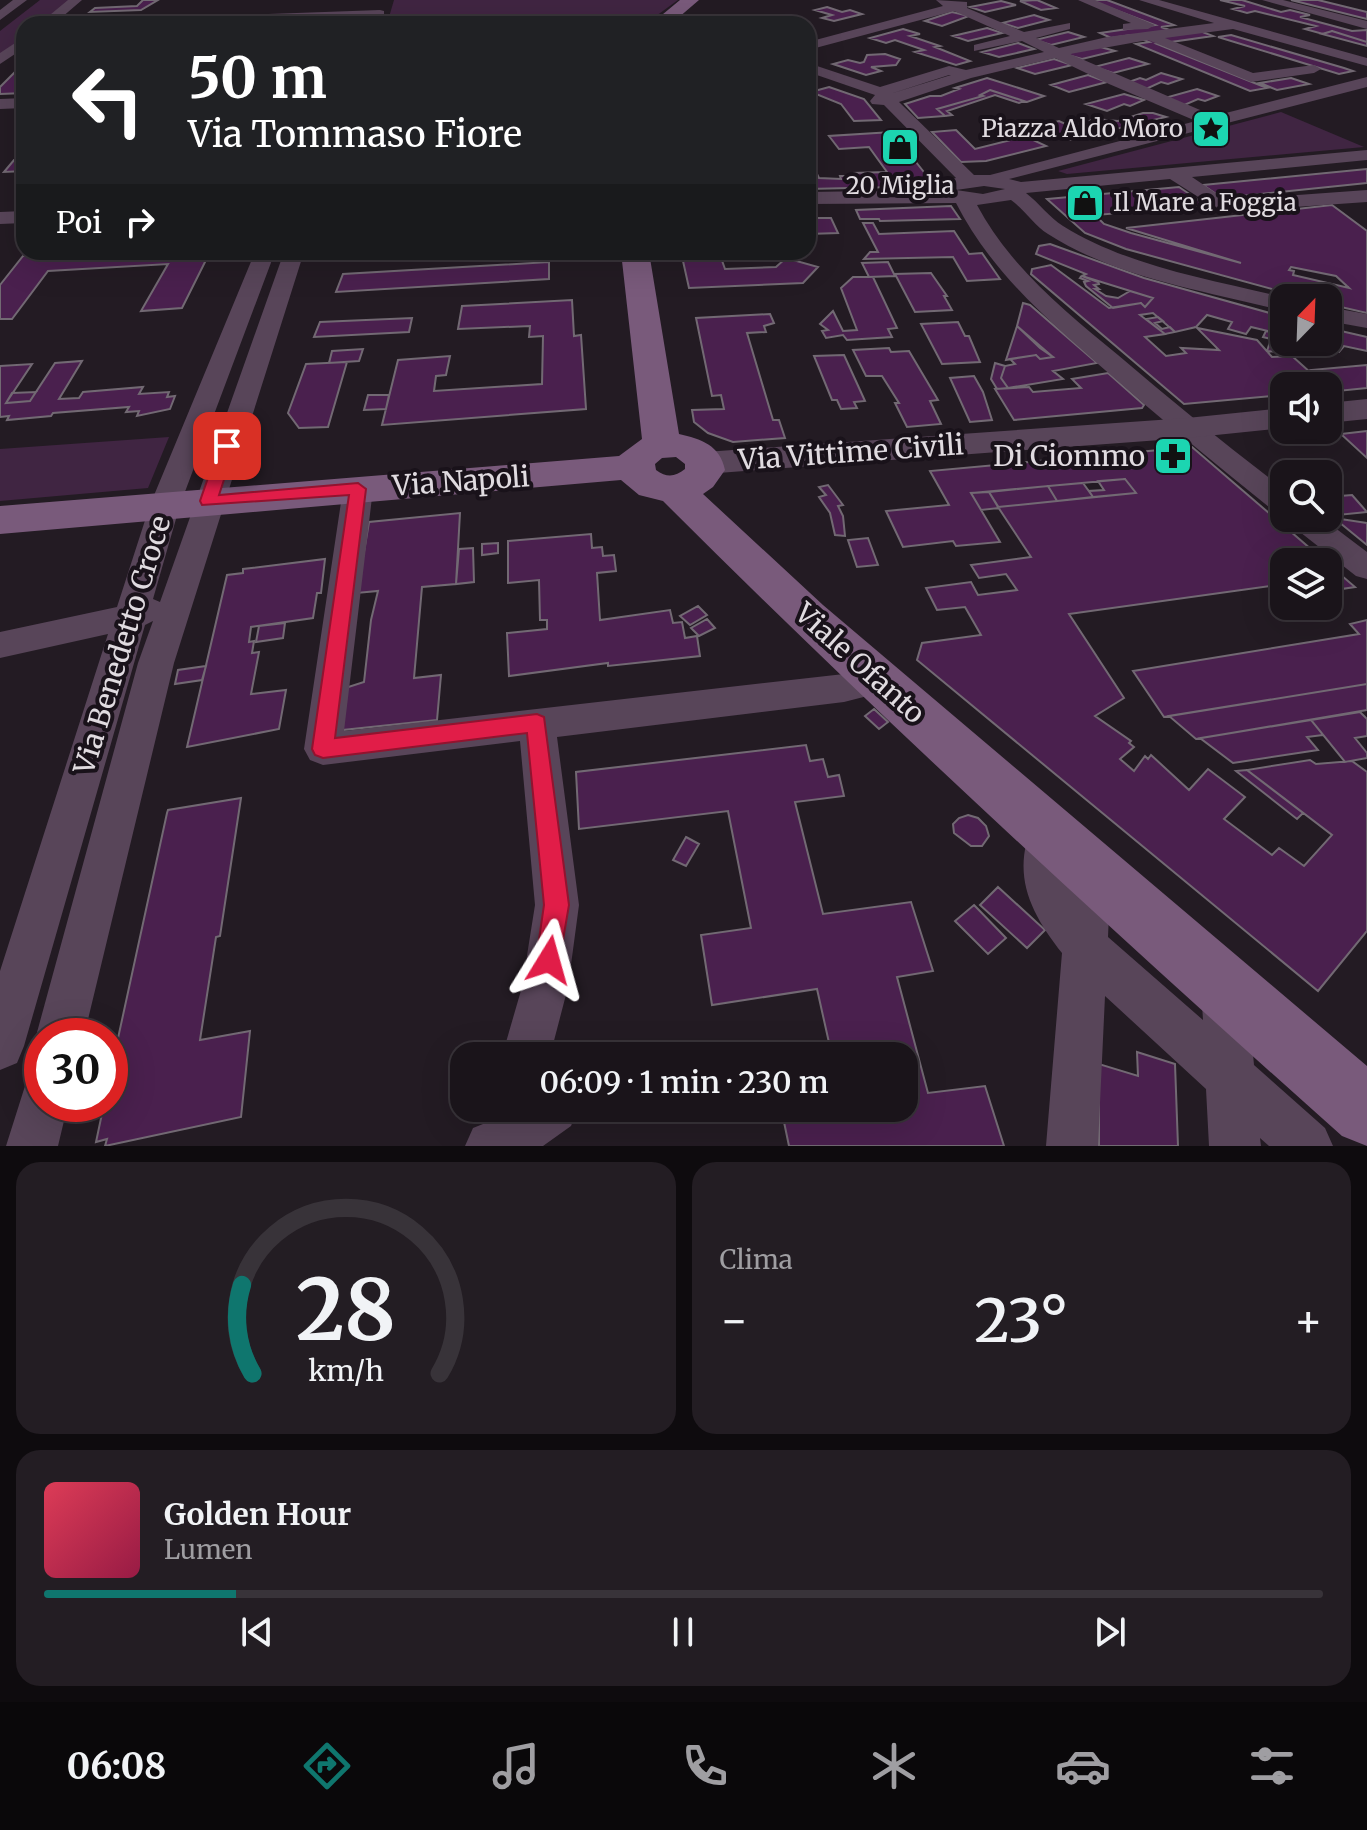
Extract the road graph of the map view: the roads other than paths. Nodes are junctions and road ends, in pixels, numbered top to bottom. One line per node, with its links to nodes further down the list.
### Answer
1 (21, 0): 13 (street)
2 (76, 0): 14 (street)
3 (691, 0): 16 (main road)
4 (980, 0): 9 (street)
5 (1084, 0): 28 (street)
6 (1145, 0): 18 (street)
7 (1168, 0): 34 (street)
8 (1268, 0): 19 (street)
9 (948, 3): 11 (street); 17 (street)
10 (374, 13): 15 (street)
11 (911, 14): 20 (street); 24 (street)
12 (1003, 14): 17 (street)
13 (0, 16)
14 (56, 16)
15 (348, 16)
16 (670, 16)
17 (985, 19): 21 (street); 27 (street)
18 (1232, 25): 23 (street); 37 (street)
19 (1367, 25)
20 (850, 26): 24 (street); 25 (street)
21 (960, 26)
22 (1065, 26): 27 (street)
23 (1190, 30): 26 (street); 29 (street)
24 (866, 31): 30 (street)
25 (816, 35)
26 (1150, 36): 28 (street); 39 (street)
27 (1024, 37): 32 (street); 33 (street)
28 (1107, 41): 33 (street)
29 (1231, 43)
30 (816, 44)
31 (16, 47): 36 (street)
32 (979, 48)
33 (1052, 52): 41 (street); 42 (street)
34 (1367, 55)
35 (1273, 56): 39 (street)
36 (0, 60)
37 (1367, 62)
38 (816, 72): 41 (street)
39 (1326, 73): 40 (street)
40 (1364, 82): 42 (street)
41 (883, 97): 46 (street)
42 (1209, 120): 45 (street)
43 (1367, 155): 44 (street)
44 (1175, 174): 47 (street); 48 (street)
45 (996, 179): 46 (street); 47 (street)
46 (958, 190): 47 (street); 50 (street); 61 (street)
47 (1017, 191): 55 (street)
48 (1338, 196): 49 (street); 51 (street)
49 (1367, 196)
50 (816, 198)
51 (1367, 216)
52 (262, 260): 66 (street, Via Benedetto Croce)
53 (291, 260): 65 (street, Via Benedetto Croce)
54 (636, 260): 62 (main road)
55 (1270, 300)
56 (1342, 317): 57 (street)
57 (1367, 321)
58 (1367, 409): 59 (street)
59 (1342, 412)
60 (1270, 419): 61 (street, Via Vittime Civili)
61 (1187, 428): 62 (street, Via Vittime Civili); 64 (street)
62 (669, 466): 63 (main road, Via Napoli); 73 (main road, Viale Ofanto)
63 (358, 489): 65 (main road, Via Napoli); 74 (street)
64 (1270, 493)
65 (208, 501): 66 (main road, Via Napoli); 70 (street, Via Benedetto Croce)
66 (165, 505): 67 (main road, Via Napoli); 71 (street, Via Benedetto Croce)
67 (0, 520)
68 (1320, 532): 69 (street)
69 (1367, 568)
70 (175, 600): 71 (street); 79 (street, Via Benedetto Croce)
71 (131, 617): 72 (street); 81 (street, Via Benedetto Croce)
72 (0, 645)
73 (878, 680): 74 (street); 75 (main road, Viale Ofanto)
74 (537, 723): 80 (street)
75 (1049, 832): 76 (main road, Viale Ofanto); 77 (street)
76 (1090, 867): 77 (street); 78 (main road, Viale Ofanto)
77 (1086, 948): 82 (street); 88 (street)
78 (1224, 988): 82 (street); 83 (main road, Viale Ofanto)
79 (65, 1018)
80 (530, 1042)
81 (0, 1046)
82 (1228, 1073): 89 (street); 90 (street)
83 (1360, 1088)
84 (38, 1122): 87 (street)
85 (528, 1122): 86 (street)
86 (502, 1136)
87 (32, 1146)
88 (1072, 1146)
89 (1235, 1146)
90 (1307, 1146)

